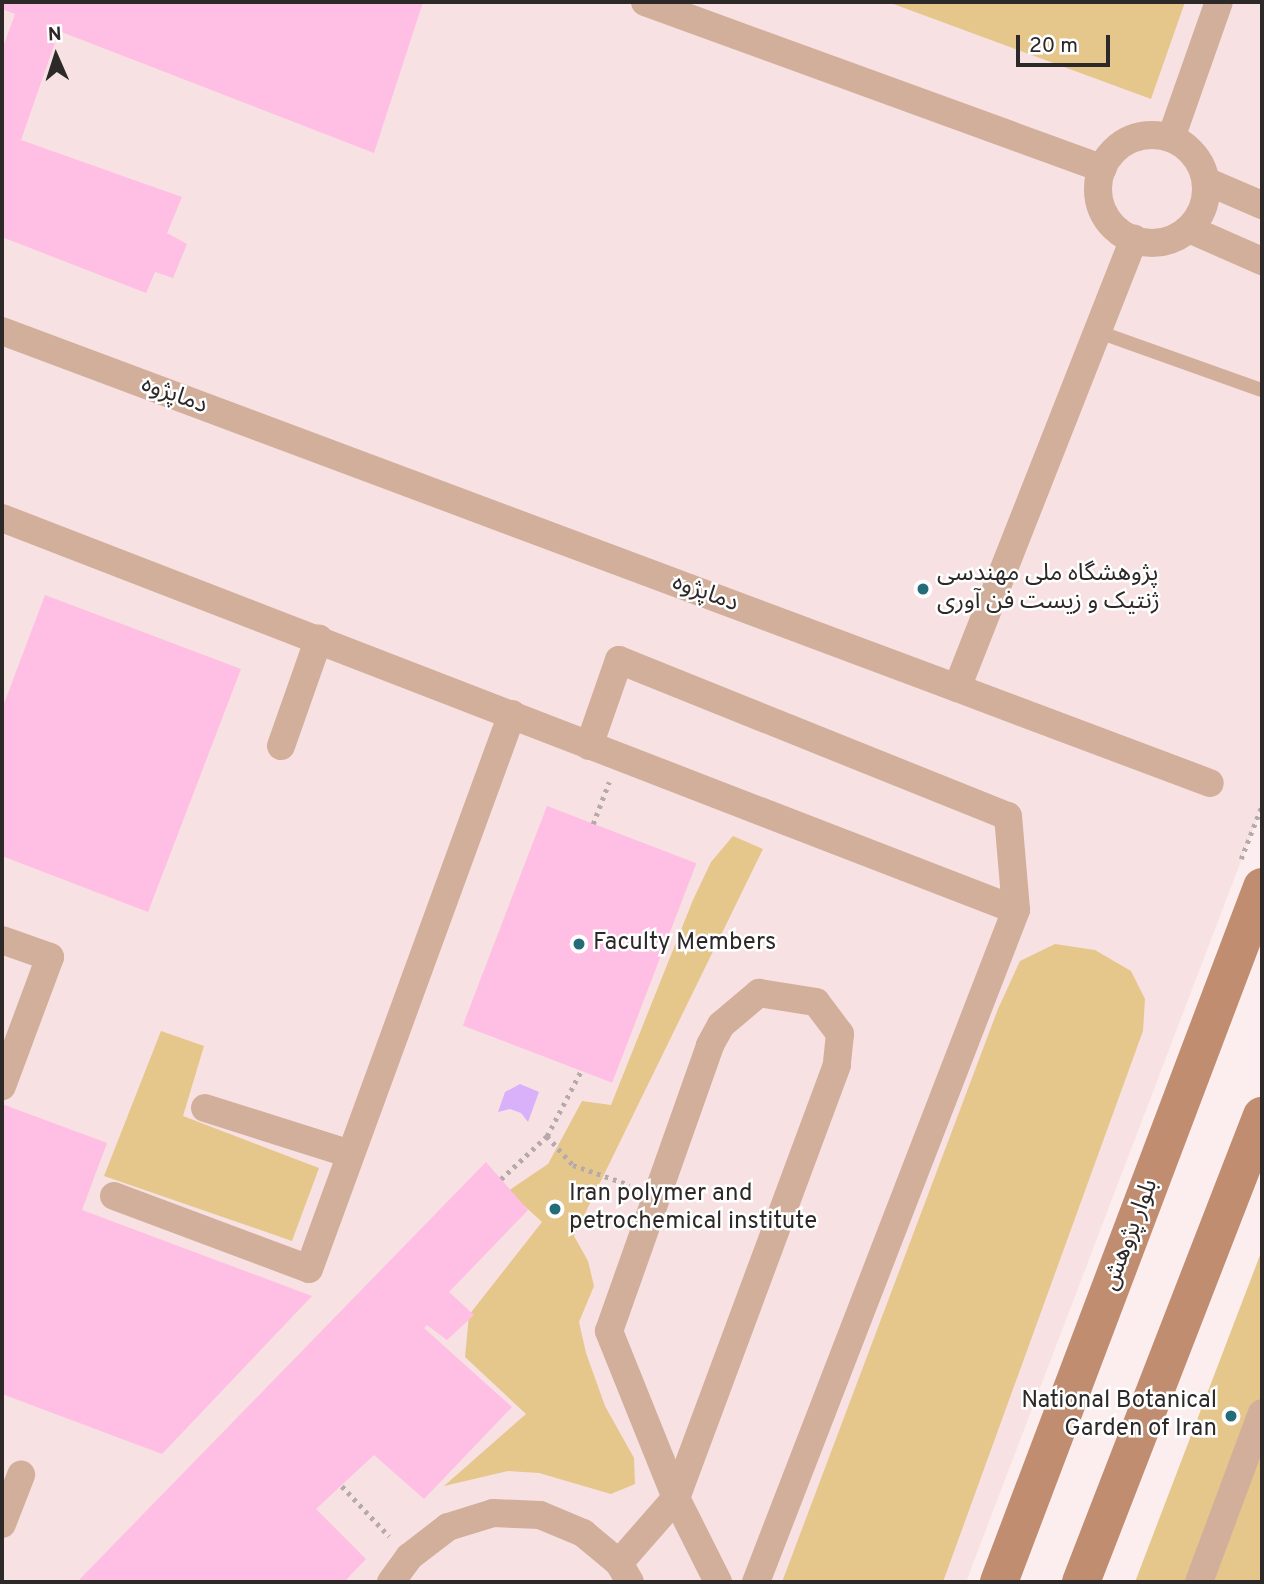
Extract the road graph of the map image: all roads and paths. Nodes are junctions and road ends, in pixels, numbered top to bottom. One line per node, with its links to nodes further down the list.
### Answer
1 (645, 2): 4 (street)
2 (1219, 2): 3 (street)
3 (1171, 138): 4 (street); 5 (street)
4 (1103, 169): 8 (street)
5 (1206, 181): 6 (street); 7 (street)
6 (1262, 205)
7 (1189, 229): 8 (street); 9 (street)
8 (1134, 239): 11 (street)
9 (1262, 261)
10 (2, 331): 15 (street, دماپژوه)
11 (1096, 331): 12 (lane); 15 (street)
12 (1262, 390)
13 (2, 519): 14 (street)
14 (320, 638): 16 (street); 17 (street)
15 (957, 688): 20 (street, دماپژوه)
16 (512, 714): 18 (street); 30 (street)
17 (281, 746)
18 (589, 746): 19 (street); 23 (street)
19 (618, 758): 21 (path); 23 (street)
20 (1210, 783)
21 (593, 824)
22 (1262, 887): 42 (street, بلوار پژوهش)
23 (1016, 910): 41 (street)
24 (2, 940): 26 (street)
25 (581, 1071): 29 (path)
26 (2, 1086)
27 (205, 1108): 30 (street)
28 (1262, 1116): 43 (street)
29 (547, 1136): 31 (path); 32 (path)
30 (350, 1154): 33 (street)
31 (501, 1179)
32 (634, 1186)
33 (114, 1196)
34 (1262, 1413): 44 (street)
35 (21, 1475): 37 (street)
36 (676, 1498): 36 (street); 38 (street); 40 (street)
37 (2, 1524)
38 (624, 1573): 39 (street)
39 (391, 1582)
40 (718, 1582)
41 (756, 1582)
42 (999, 1582)
43 (1080, 1582)
44 (1199, 1582)

